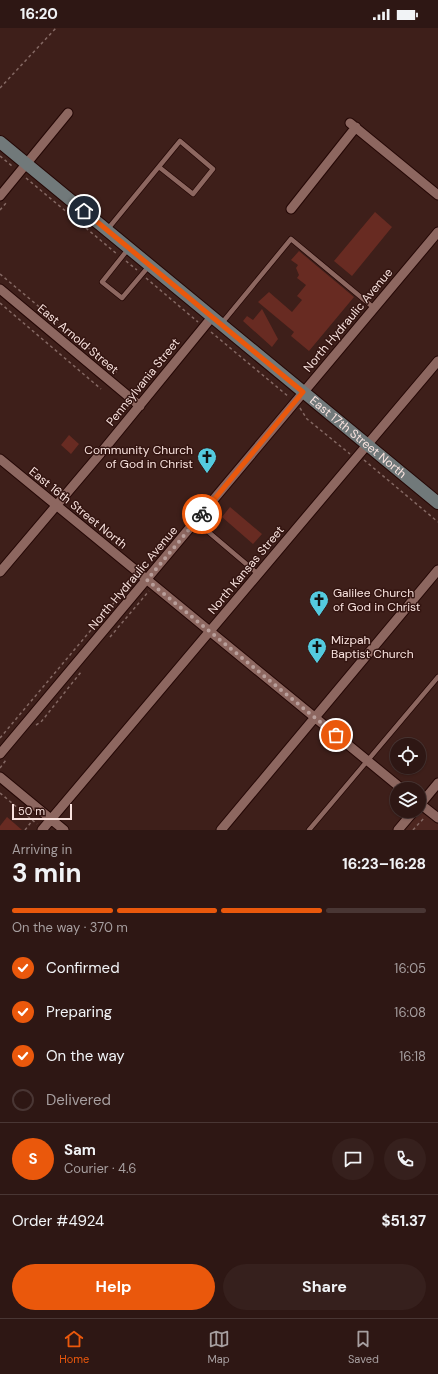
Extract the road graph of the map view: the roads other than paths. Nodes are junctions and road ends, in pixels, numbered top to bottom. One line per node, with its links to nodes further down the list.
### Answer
1 (68, 114): 4 (street)
2 (0, 142): 4 (street, East 17th Street North)
3 (159, 167): 3 (lane); 8 (lane)
4 (20, 168): 6 (street); 8 (street, East 17th Street North)
5 (438, 195): 7 (street)
6 (0, 196)
7 (291, 209)
8 (107, 230): 10 (street, East 17th Street North)
9 (438, 232): 13 (street, North Hydraulic Avenue)
10 (130, 248): 11 (street, East 17th Street North); 11 (lane)
11 (150, 265): 14 (street, East 17th Street North)
12 (0, 290): 17 (street, East Arnold Street)
13 (374, 308): 14 (lane); 16 (street, North Hydraulic Avenue)
14 (212, 323): 16 (street, East 17th Street North); 17 (street, Pennsylvania Street)
15 (438, 362): 18 (street, North Kansas Street)
16 (303, 392): 18 (street, East 17th Street North); 26 (street, North Hydraulic Avenue)
17 (140, 406): 21 (street, Pennsylvania Street)
18 (367, 445): 20 (street, East 17th Street North); 25 (street, North Kansas Street)
19 (0, 459): 21 (street, East 16th Street North)
20 (438, 502)
21 (56, 506): 24 (street, Pennsylvania Street); 26 (street, East 16th Street North)
22 (205, 529): 25 (lane)
23 (438, 570): 29 (street)
24 (0, 572)
25 (258, 574): 27 (street, North Kansas Street)
26 (147, 580): 27 (street, East 16th Street North); 30 (street, North Hydraulic Avenue)
27 (210, 632): 29 (street, East 16th Street North); 39 (street, North Kansas Street)
28 (438, 677): 31 (lane)
29 (315, 718): 31 (street, East 16th Street North); 42 (street)
30 (0, 754)
31 (367, 761): 33 (street, East 16th Street North); 43 (lane)
32 (0, 777): 39 (street)
33 (393, 782)
34 (438, 783): 35 (street)
35 (426, 797)
36 (426, 811): 38 (street)
37 (408, 818): 44 (street)
38 (438, 818)
39 (51, 819): 40 (street, North Kansas Street); 41 (street)
40 (42, 829)
41 (64, 830)
42 (221, 830)
43 (309, 830)
44 (398, 830)

